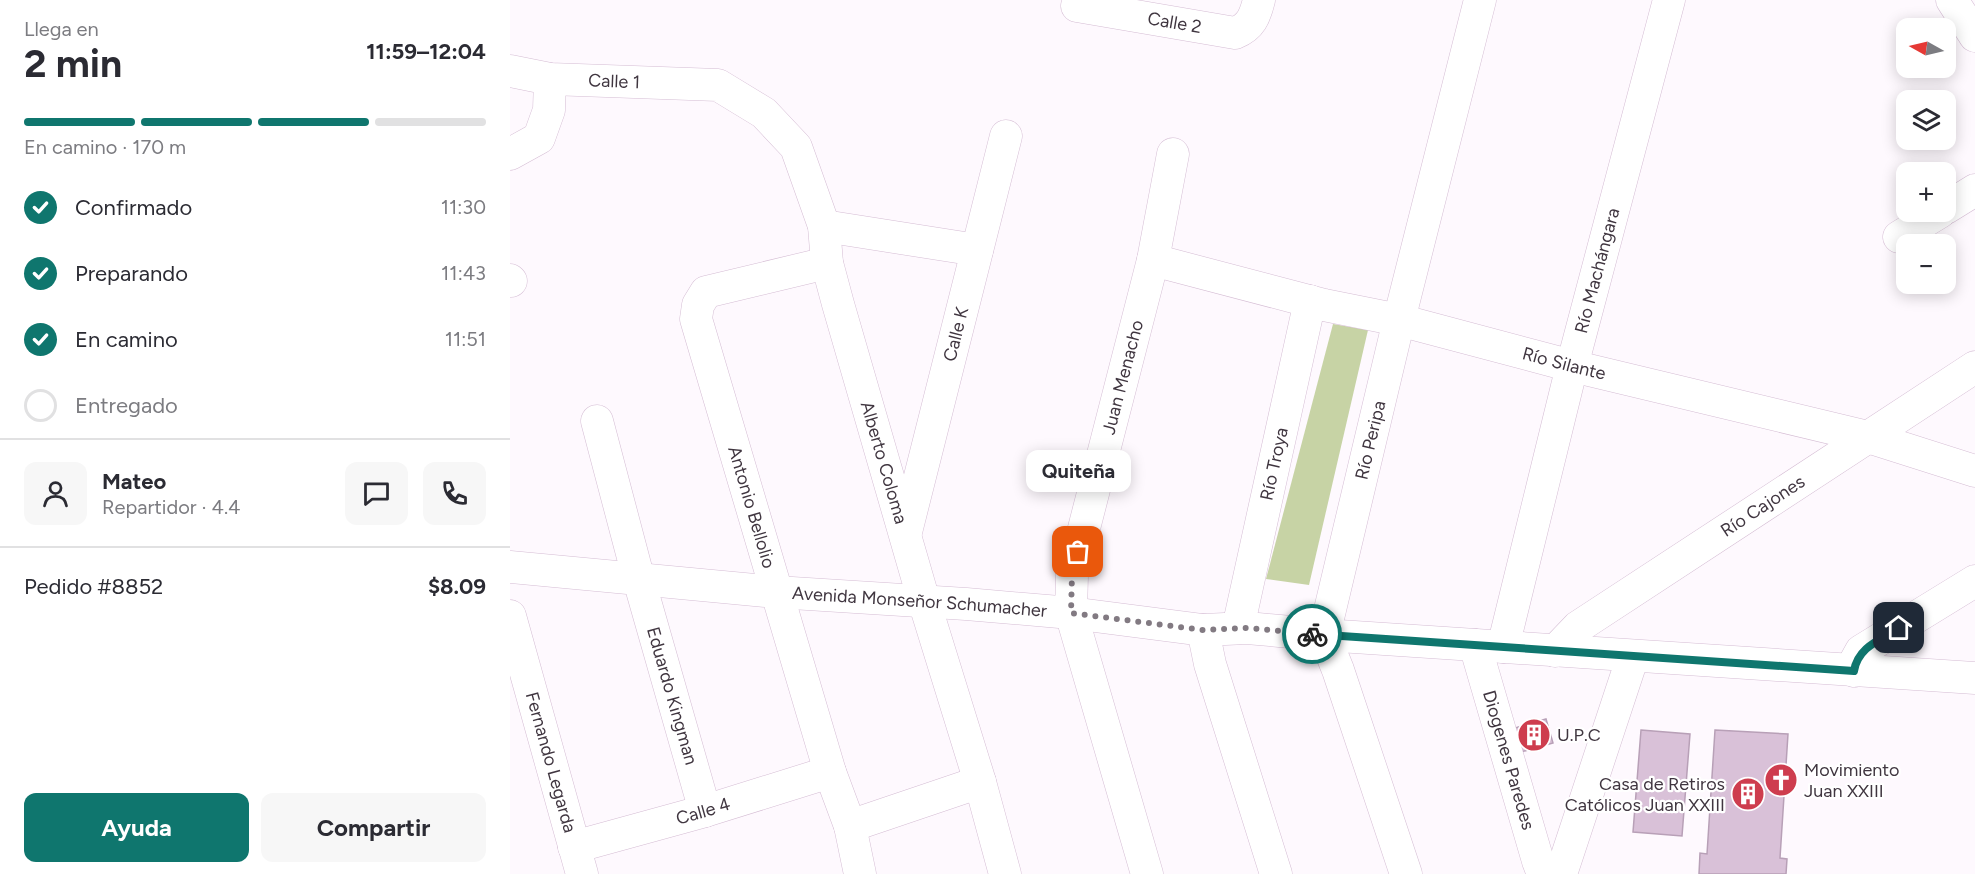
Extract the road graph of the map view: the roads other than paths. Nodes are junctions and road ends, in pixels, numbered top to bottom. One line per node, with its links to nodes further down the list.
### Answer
1 (1259, 0): 5 (street, Calle 2)
2 (1480, 0): 22 (street, Río Peripa)
3 (1669, 0): 23 (street, Río Machángara)
4 (1952, 0): 6 (street)
5 (1077, 6)
6 (1975, 36)
7 (510, 71): 8 (street, Calle 1)
8 (550, 79): 9 (street, Calle 1); 11 (street)
9 (718, 85): 16 (street, Alberto Coloma)
10 (1006, 136): 18 (street, Calle K)
11 (510, 154)
12 (1173, 154): 19 (street, Juan Menacho)
13 (1975, 190): 14 (street)
14 (1956, 202)
15 (1924, 222): 17 (street)
16 (824, 226): 18 (street); 20 (street, Alberto Coloma)
17 (1904, 234)
18 (977, 250): 28 (street, Calle K)
19 (1154, 260): 21 (street, Río Silante); 34 (street, Juan Menacho)
20 (827, 263): 28 (street, Alberto Coloma); 32 (street, Antonio Bellolio)
21 (1310, 301): 22 (street, Río Silante); 36 (street, Río Troya)
22 (1399, 320): 23 (street, Río Silante); 38 (street, Río Peripa)
23 (1572, 366): 26 (street, Río Silante); 39 (street, Río Machángara)
24 (1975, 367): 26 (street, Río Cajones)
25 (597, 421): 30 (street, Eduardo Kingman)
26 (1868, 437): 27 (street, Río Silante); 40 (street, Río Cajones)
27 (1975, 471)
28 (906, 533): 33 (street, Alberto Coloma)
29 (510, 567): 30 (street, Avenida Monseñor Schumacher)
30 (639, 580): 32 (street, Avenida Monseñor Schumacher); 46 (street, Eduardo Kingman)
31 (1975, 581): 42 (street)
32 (776, 592): 33 (street, Avenida Monseñor Schumacher); 44 (street, Antonio Bellolio)
33 (924, 601): 34 (street, Avenida Monseñor Schumacher); 45 (street, Alberto Coloma)
34 (1071, 613): 37 (street, Avenida Monseñor Schumacher); 51 (street, Juan Menacho)
35 (510, 616): 48 (street, Fernando Legarda)
36 (1238, 628): 37 (street, Avenida Monseñor Schumacher); 38 (street, Avenida Monseñor Schumacher)
37 (1203, 630): 52 (street)
38 (1324, 635): 39 (street, Avenida Monseñor Schumacher); 53 (street)
39 (1489, 646): 40 (street, Avenida Monseñor Schumacher); 54 (street, Diogenes Paredes)
40 (1555, 651): 41 (street, Avenida Monseñor Schumacher)
41 (1633, 656): 42 (street, Avenida Monseñor Schumacher); 55 (street)
42 (1854, 671): 43 (street, Avenida Monseñor Schumacher)
43 (1975, 678)
44 (830, 772): 46 (street, Calle 4); 47 (street, Antonio Bellolio)
45 (981, 782): 47 (street); 50 (street, Alberto Coloma)
46 (705, 811): 48 (street, Calle 4)
47 (850, 826): 49 (street, Antonio Bellolio)
48 (578, 860)
49 (860, 874)
50 (1005, 874)
51 (1147, 874)
52 (1276, 874)
53 (1406, 874)
54 (1544, 874)
55 (1561, 874)

